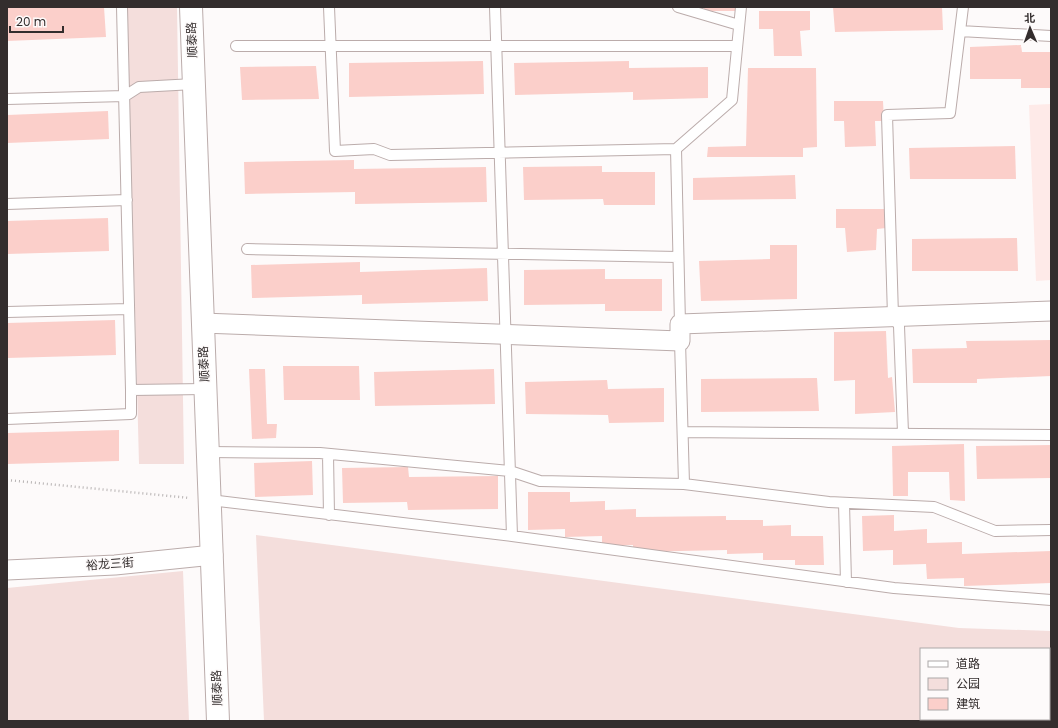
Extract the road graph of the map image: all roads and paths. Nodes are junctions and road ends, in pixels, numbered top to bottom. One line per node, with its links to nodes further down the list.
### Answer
1 (122, 7): 16 (lane)
2 (191, 7): 15 (street, 顺泰路)
3 (329, 7): 12 (lane)
4 (495, 7): 13 (lane)
5 (678, 7): 8 (lane)
6 (741, 7): 8 (lane)
7 (963, 7): 9 (lane)
8 (739, 25): 14 (lane)
9 (960, 31): 10 (lane); 28 (lane)
10 (1051, 36)
11 (236, 46): 12 (lane)
12 (331, 46): 13 (lane); 19 (lane)
13 (497, 46): 14 (lane); 19 (lane)
14 (737, 46): 18 (lane)
15 (194, 84): 16 (lane); 29 (street, 顺泰路)
16 (125, 96): 17 (lane); 20 (lane)
17 (7, 99)
18 (676, 149): 19 (lane); 24 (lane)
19 (500, 153): 23 (lane)
20 (127, 200): 21 (lane); 25 (lane)
21 (7, 204)
22 (247, 249): 23 (lane)
23 (504, 255): 24 (lane); 31 (lane)
24 (678, 257): 30 (lane)
25 (129, 308): 27 (lane); 33 (lane)
26 (1051, 311): 28 (street)
27 (7, 312)
28 (893, 316): 30 (street); 36 (lane)
29 (202, 323): 31 (street); 32 (street, 顺泰路)
30 (680, 333): 31 (street); 35 (lane)
31 (507, 334): 40 (lane)
32 (205, 389): 33 (lane); 38 (street, 顺泰路)
33 (131, 390): 34 (lane)
34 (7, 419)
35 (683, 432): 36 (lane); 42 (lane)
36 (903, 434): 37 (lane)
37 (1051, 435)
38 (208, 452): 39 (lane); 43 (street, 顺泰路)
39 (328, 454): 40 (lane); 45 (lane)
40 (510, 471): 42 (lane); 47 (lane)
41 (7, 480): 43 (path)
42 (684, 484): 44 (lane)
43 (210, 500): 45 (lane); 48 (street, 顺泰路)
44 (844, 503): 46 (lane); 50 (lane)
45 (329, 515): 47 (lane)
46 (1051, 530)
47 (512, 536): 50 (lane)
48 (213, 555): 49 (street, 裕龙三街); 52 (street, 顺泰路)
49 (7, 570)
50 (846, 582): 51 (lane)
51 (1051, 600)
52 (218, 721)

